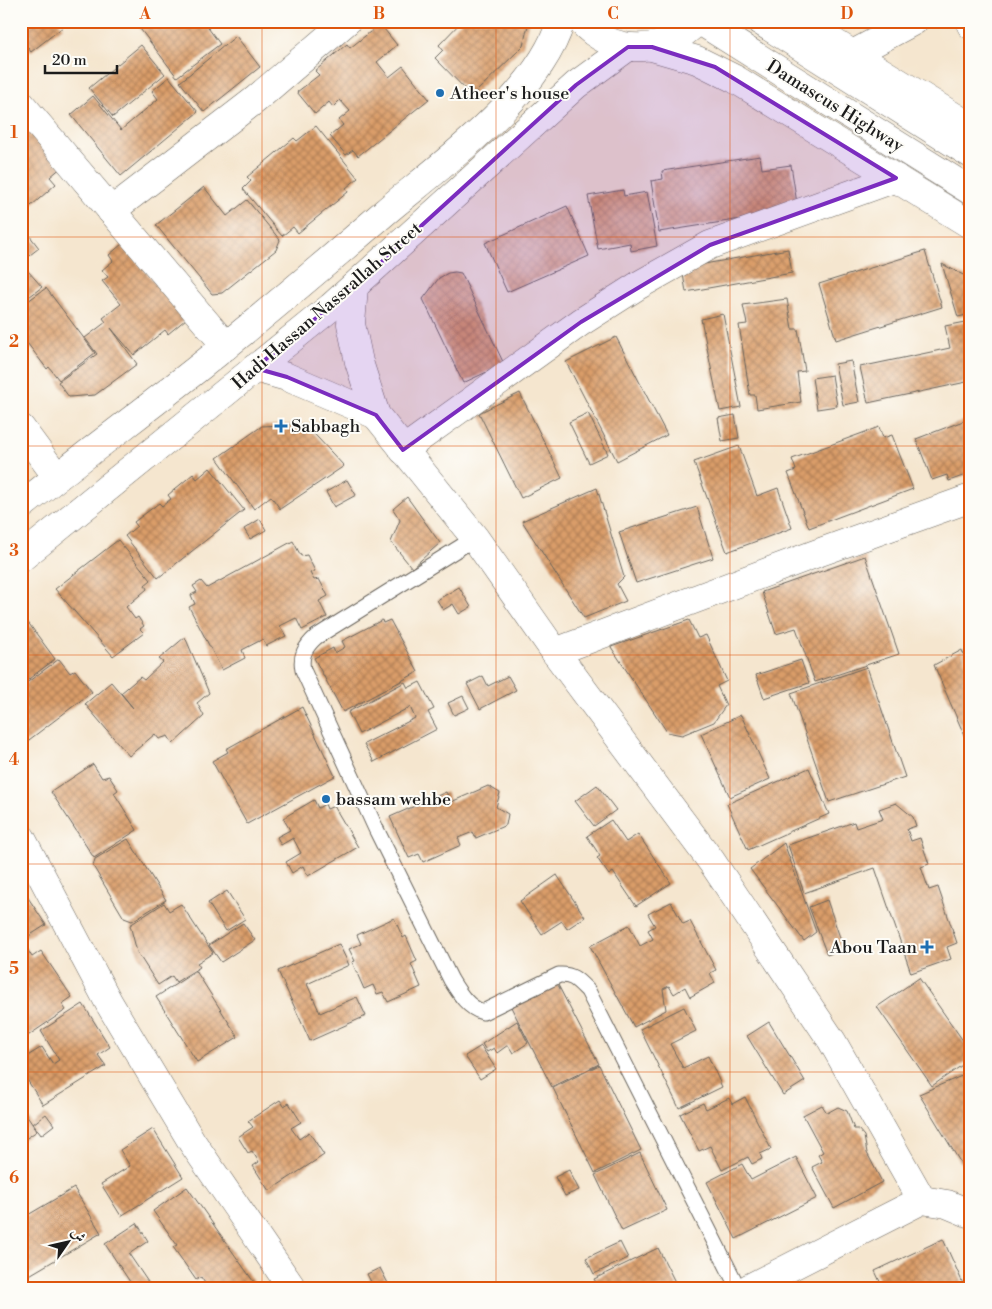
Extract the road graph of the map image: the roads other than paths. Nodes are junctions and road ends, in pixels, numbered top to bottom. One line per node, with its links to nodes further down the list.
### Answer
1 (347, 21): 17 (main road)
2 (562, 21): 20 (main road, Hadi Hassan Nassrallah Street)
3 (581, 21): 10 (main road)
4 (698, 21): 10 (main road, Hadi Hassan Nassrallah Street); 16 (main road, Damascus Highway)
5 (760, 21): 14 (main road, Damascus Highway)
6 (799, 21): 11 (main road)
7 (914, 21): 11 (main road)
8 (970, 21): 9 (main road)
9 (971, 25)
10 (640, 47): 15 (main road); 19 (main road, Hadi Hassan Nassrallah Street)
11 (851, 55): 13 (main road)
12 (21, 104): 17 (main road)
13 (971, 127)
14 (971, 154)
15 (896, 178): 18 (main road); 24 (main road)
16 (971, 191)
17 (111, 210): 20 (main road)
18 (971, 225)
19 (354, 286): 21 (main road, Hadi Hassan Nassrallah Street); 22 (main road)
20 (226, 346): 25 (main road, Hadi Hassan Nassrallah Street)
21 (255, 368): 22 (main road); 29 (main road, Hadi Hassan Nassrallah Street)
22 (376, 415): 24 (main road)
23 (21, 428): 25 (main road)
24 (403, 450): 28 (main road)
25 (57, 477): 27 (main road, Hadi Hassan Nassrallah Street)
26 (971, 498): 30 (main road)
27 (21, 506)
28 (475, 538): 30 (main road); 35 (lane)
29 (21, 558)
30 (555, 652): 32 (main road)
31 (21, 837): 34 (main road)
32 (922, 1200): 33 (main road); 36 (main road)
33 (971, 1214)
34 (292, 1288)
35 (738, 1288)
36 (749, 1288)

